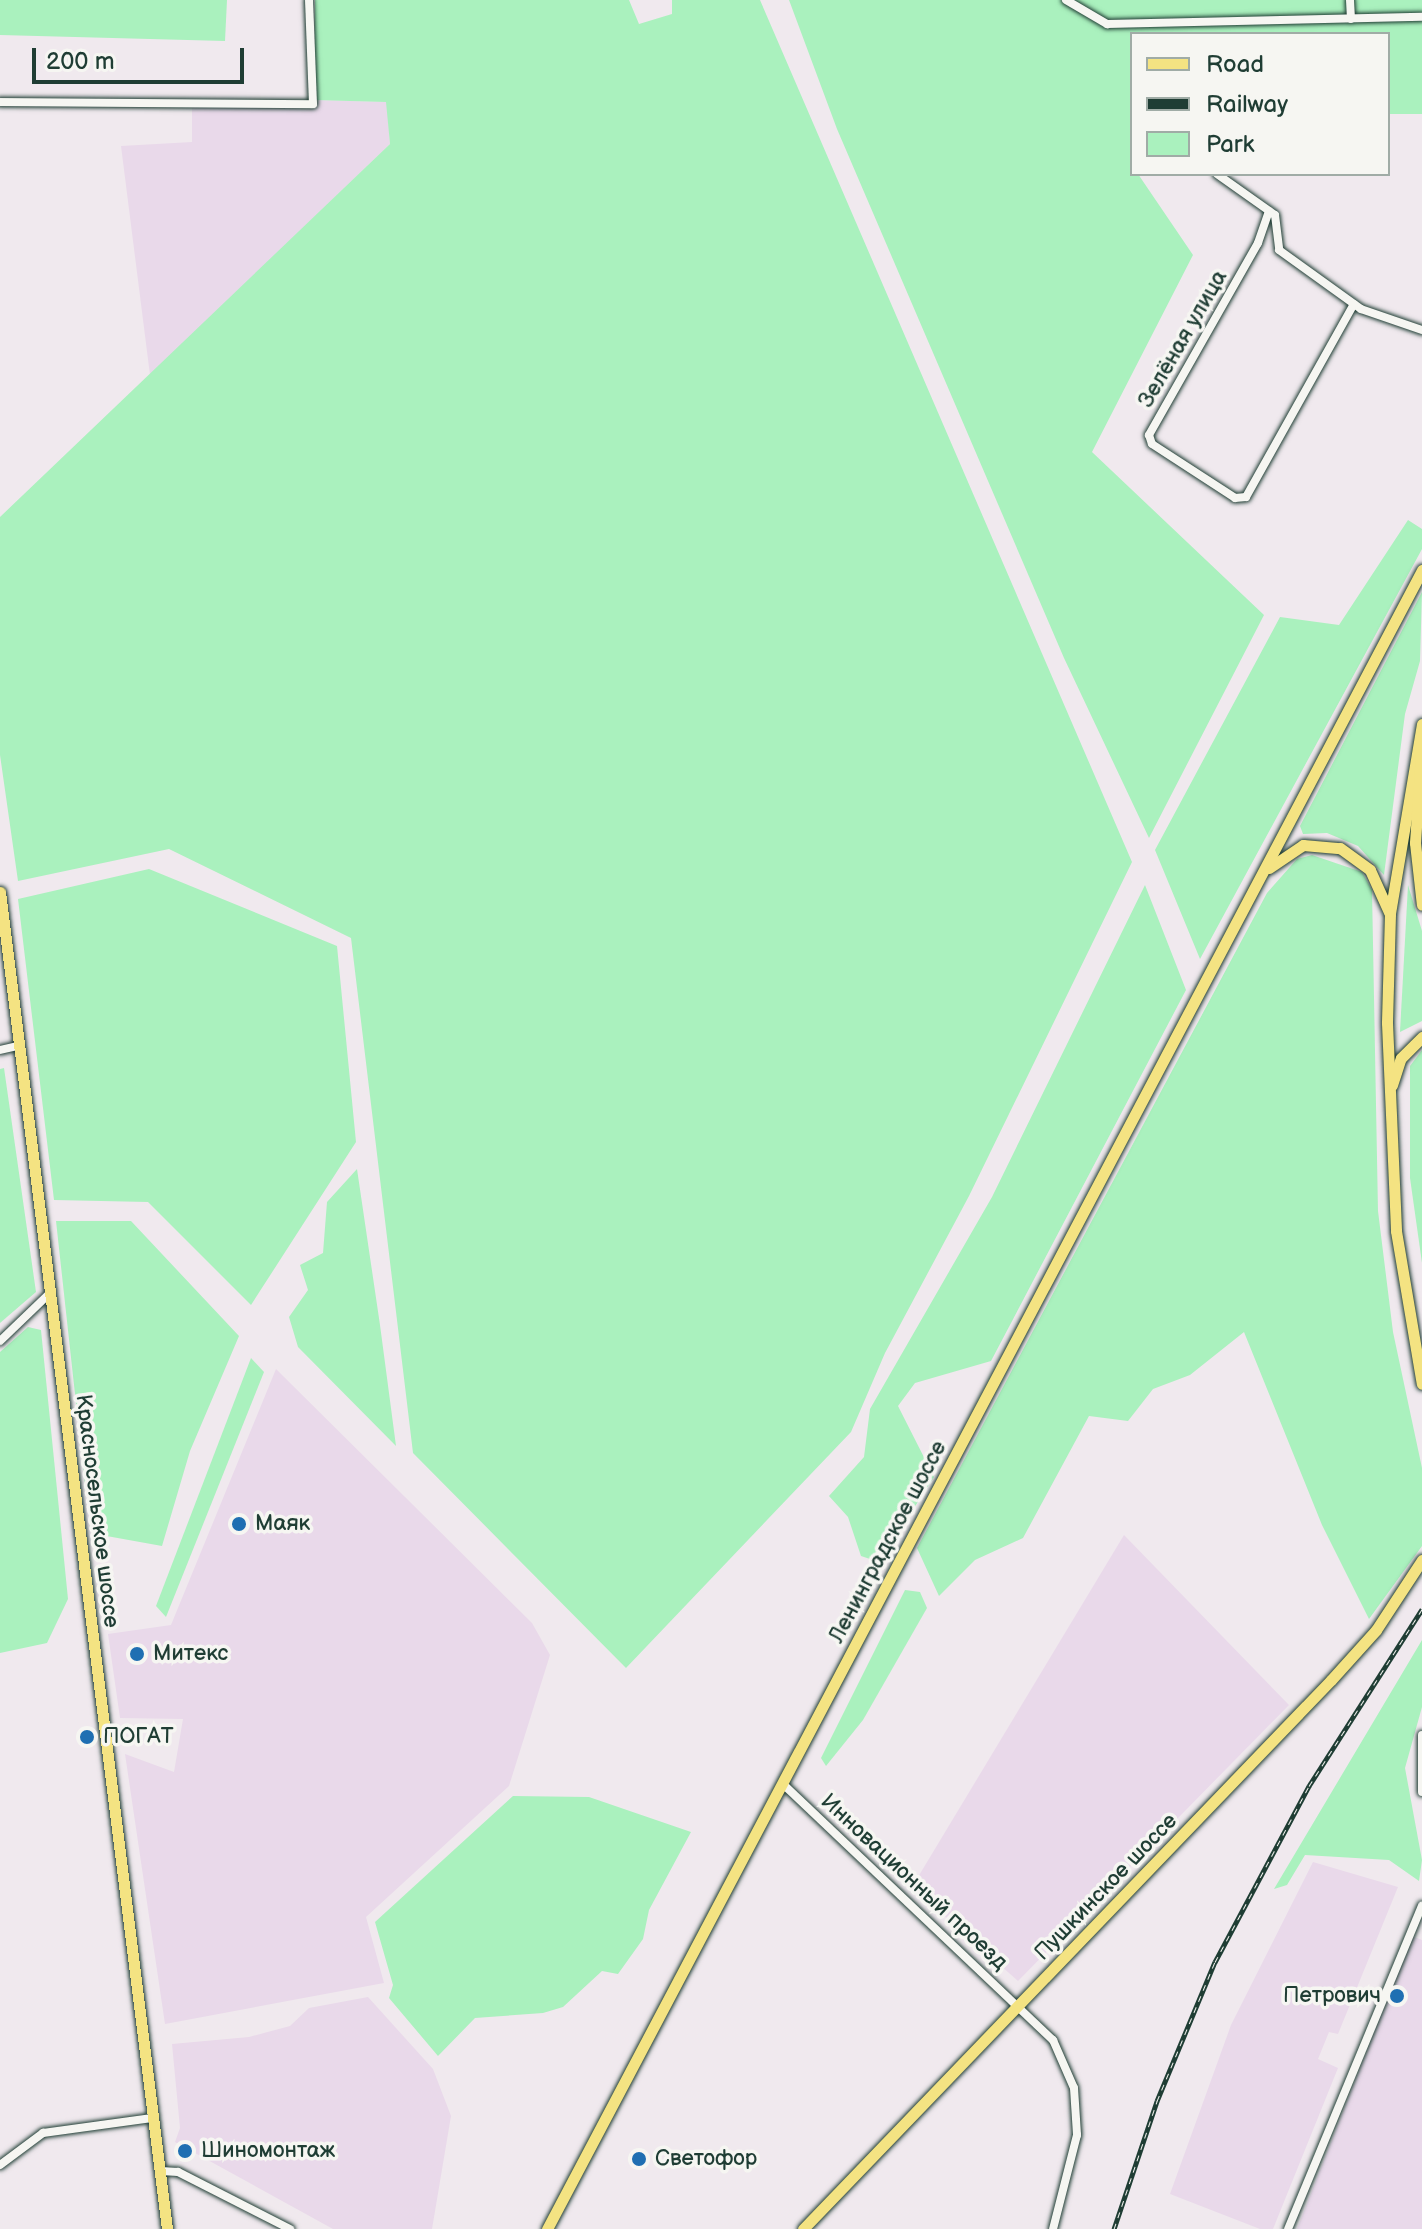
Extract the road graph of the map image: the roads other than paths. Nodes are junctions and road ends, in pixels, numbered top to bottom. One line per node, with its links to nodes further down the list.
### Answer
1 (309, 0): 6 (street)
2 (1066, 0): 5 (street)
3 (1350, 0): 5 (street)
4 (1422, 17): 5 (street)
5 (1351, 19)
6 (0, 102)
7 (1220, 176): 8 (street)
8 (1269, 211): 9 (street); 9 (street, Зелёная улица)
9 (1354, 304): 10 (street)
10 (1422, 330)
11 (1422, 570): 13 (main road, Ленинградское шоссе)
12 (1422, 725): 15 (main road); 16 (main road)
13 (1263, 874): 16 (main road); 26 (main road, Ленинградское шоссе)
14 (0, 892): 18 (main road, Красносельское шоссе)
15 (1422, 905)
16 (1390, 914): 20 (main road)
17 (1422, 1037): 20 (main road)
18 (18, 1046): 19 (street); 21 (main road, Красносельское шоссе)
19 (0, 1050)
20 (1387, 1105): 23 (main road)
21 (49, 1294): 22 (street); 30 (main road, Красносельское шоссе)
22 (0, 1341)
23 (1422, 1384)
24 (1422, 1560): 29 (main road, Пушкинское шоссе)
25 (1422, 1735): 27 (street)
26 (784, 1785): 29 (street, Инновационный проезд); 35 (main road, Ленинградское шоссе)
27 (1422, 1792)
28 (1422, 1906): 38 (street)
29 (1020, 2005): 36 (main road, Пушкинское шоссе); 37 (street, Инновационный проезд)
30 (152, 2118): 31 (street); 32 (main road, Красносельское шоссе)
31 (0, 2165)
32 (161, 2171): 33 (main road, Красносельское шоссе); 34 (street)
33 (167, 2229)
34 (290, 2229)
35 (547, 2229)
36 (803, 2229)
37 (1053, 2229)
38 (1288, 2229)

